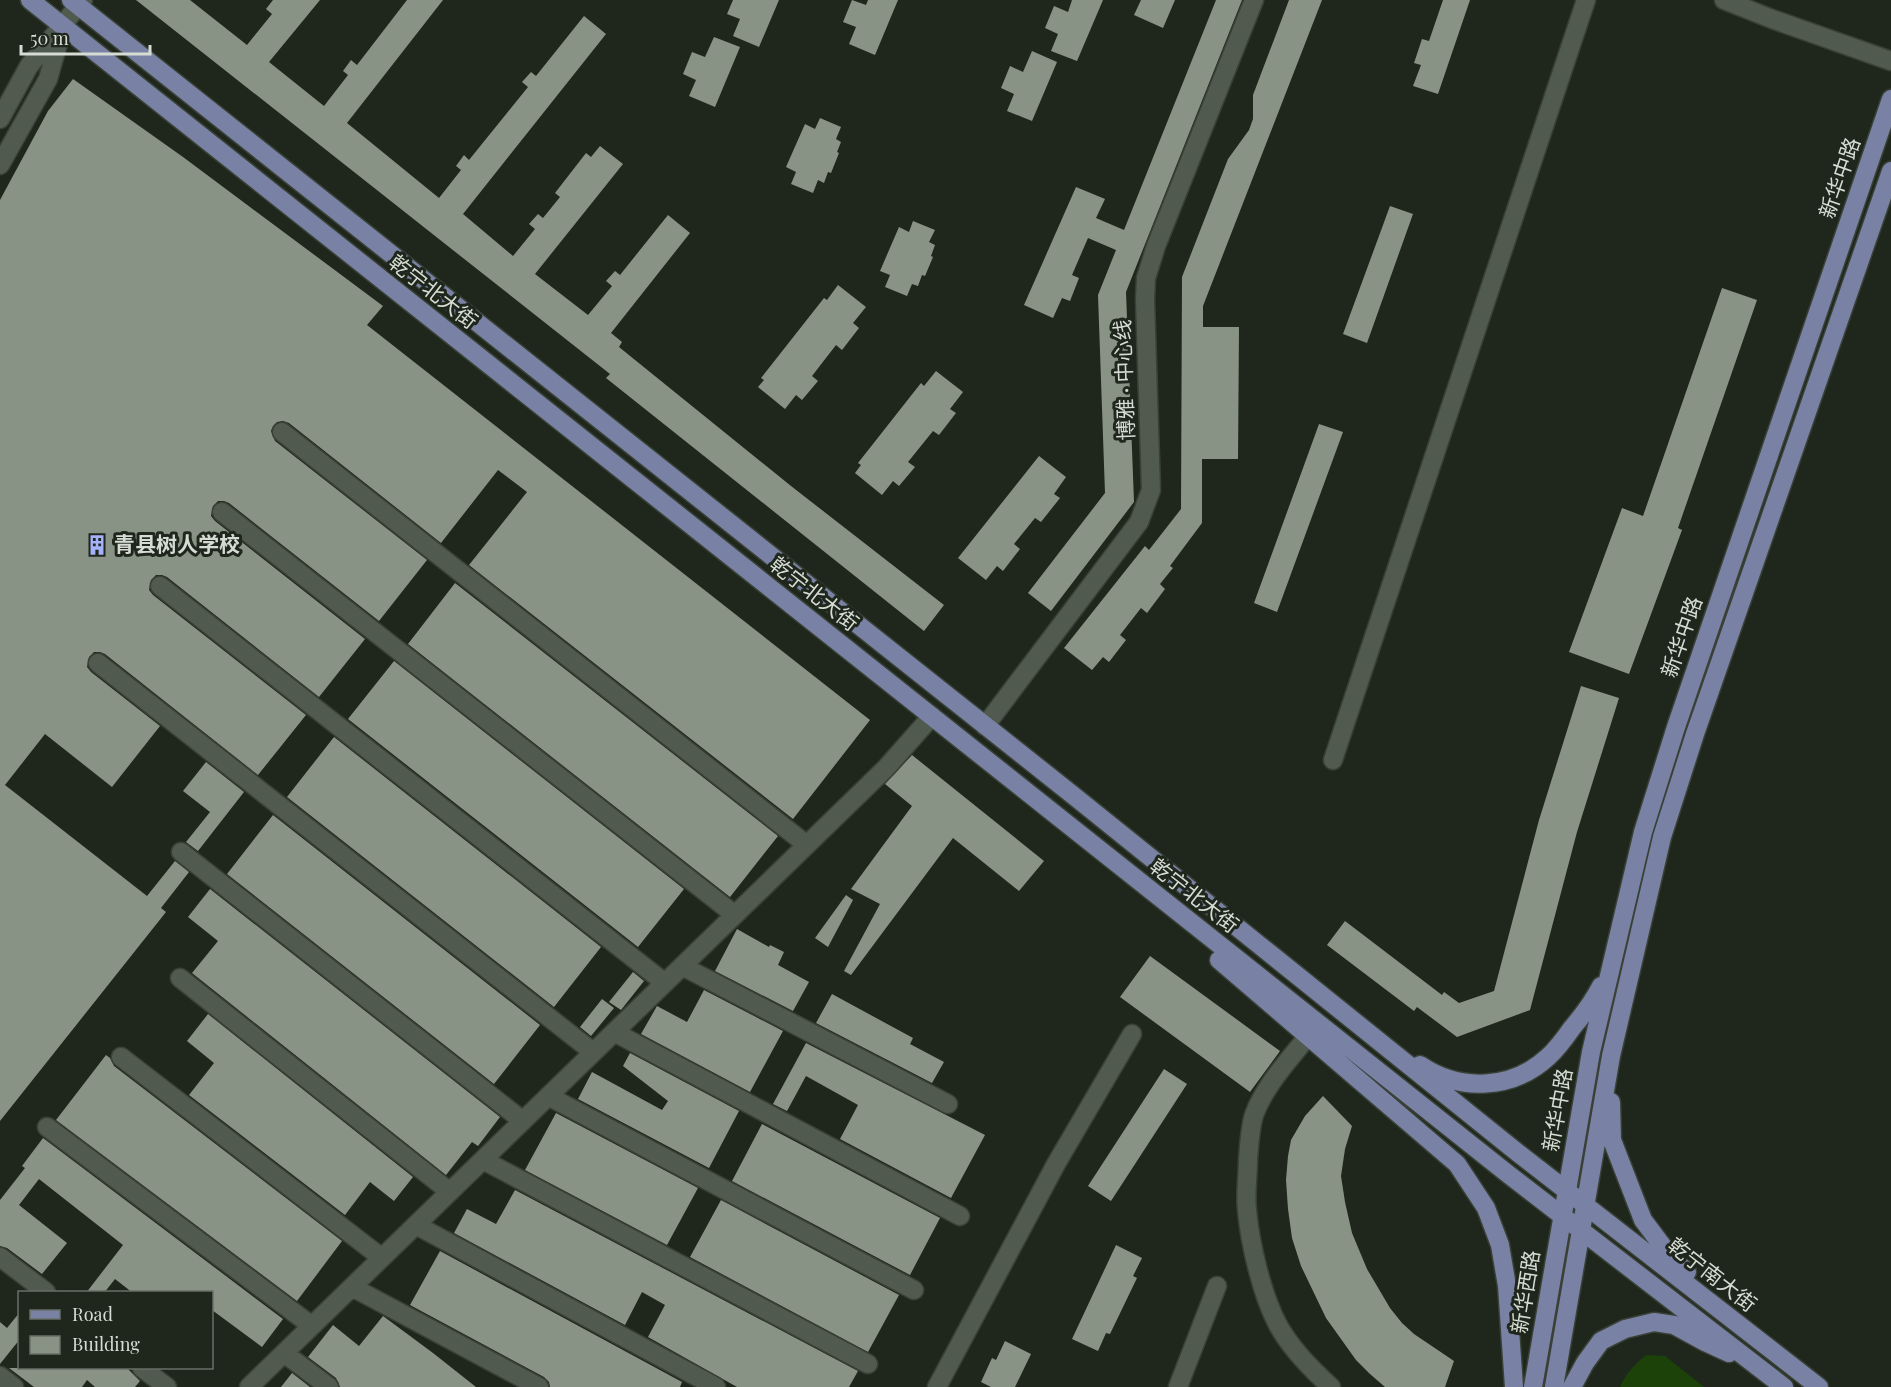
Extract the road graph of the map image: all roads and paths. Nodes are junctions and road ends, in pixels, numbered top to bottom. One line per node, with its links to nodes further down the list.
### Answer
1 (30, 0): 6 (main road, 乾宁北大街)
2 (1254, 0): 17 (street, 博雅 · 中心线)
3 (1586, 0): 18 (street)
4 (1724, 0): 7 (street)
5 (78, 2): 6 (street); 17 (main road, 乾宁北大街)
6 (63, 26): 9 (street); 10 (street); 16 (main road, 乾宁北大街)
7 (1891, 61)
8 (1891, 99): 23 (main road, 新华中路)
9 (0, 119)
10 (0, 165)
11 (1891, 171): 32 (main road, 新华中路)
12 (282, 432): 19 (street)
13 (222, 512): 21 (street)
14 (160, 586): 26 (street)
15 (98, 663): 31 (street)
16 (932, 717): 19 (street); 22 (main road, 乾宁北大街)
17 (985, 726): 27 (main road, 乾宁北大街)
18 (1333, 760)
19 (807, 845): 21 (street)
20 (181, 852): 36 (street)
21 (735, 915): 24 (street)
22 (1194, 924): 30 (main road); 40 (main road, 乾宁北大街)
23 (1612, 963): 27 (main road); 40 (main road, 新华中路)
24 (682, 966): 26 (street); 35 (street)
25 (180, 978): 39 (street)
26 (665, 983): 28 (street)
27 (1346, 1015): 40 (main road, 乾宁北大街)
28 (614, 1032): 31 (street); 41 (street)
29 (1132, 1034): 62 (street)
30 (1308, 1036): 64 (street); 65 (main road)
31 (593, 1052): 34 (street)
32 (1611, 1056): 40 (main road, 新华中路); 49 (main road)
33 (121, 1057): 44 (street)
34 (548, 1096): 36 (street); 47 (street)
35 (948, 1104)
36 (523, 1121): 38 (street)
37 (47, 1127): 50 (street)
38 (483, 1160): 39 (street); 52 (street)
39 (450, 1192): 42 (street)
40 (1574, 1210): 49 (main road, 乾宁南大街); 53 (main road); 66 (main road, 新华西路); 67 (main road, 新华西路)
41 (960, 1216)
42 (416, 1225): 44 (street); 61 (street)
43 (0, 1257): 48 (street)
44 (382, 1258): 46 (street)
45 (1218, 1286): 63 (street)
46 (352, 1287): 50 (street); 60 (street)
47 (914, 1290)
48 (43, 1291)
49 (1736, 1322): 70 (main road, 乾宁南大街)
50 (312, 1326): 51 (street)
51 (284, 1353): 58 (street); 59 (street)
52 (868, 1364)
53 (1755, 1365): 68 (main road); 69 (main road)
54 (143, 1369): 57 (street)
55 (0, 1376): 56 (street)
56 (14, 1387)
57 (167, 1387)
58 (249, 1387)
59 (329, 1387)
60 (538, 1387)
61 (716, 1387)
62 (937, 1387)
63 (1178, 1387)
64 (1331, 1387)
65 (1514, 1387)
66 (1533, 1387)
67 (1554, 1387)
68 (1572, 1387)
69 (1784, 1387)
70 (1820, 1387)

